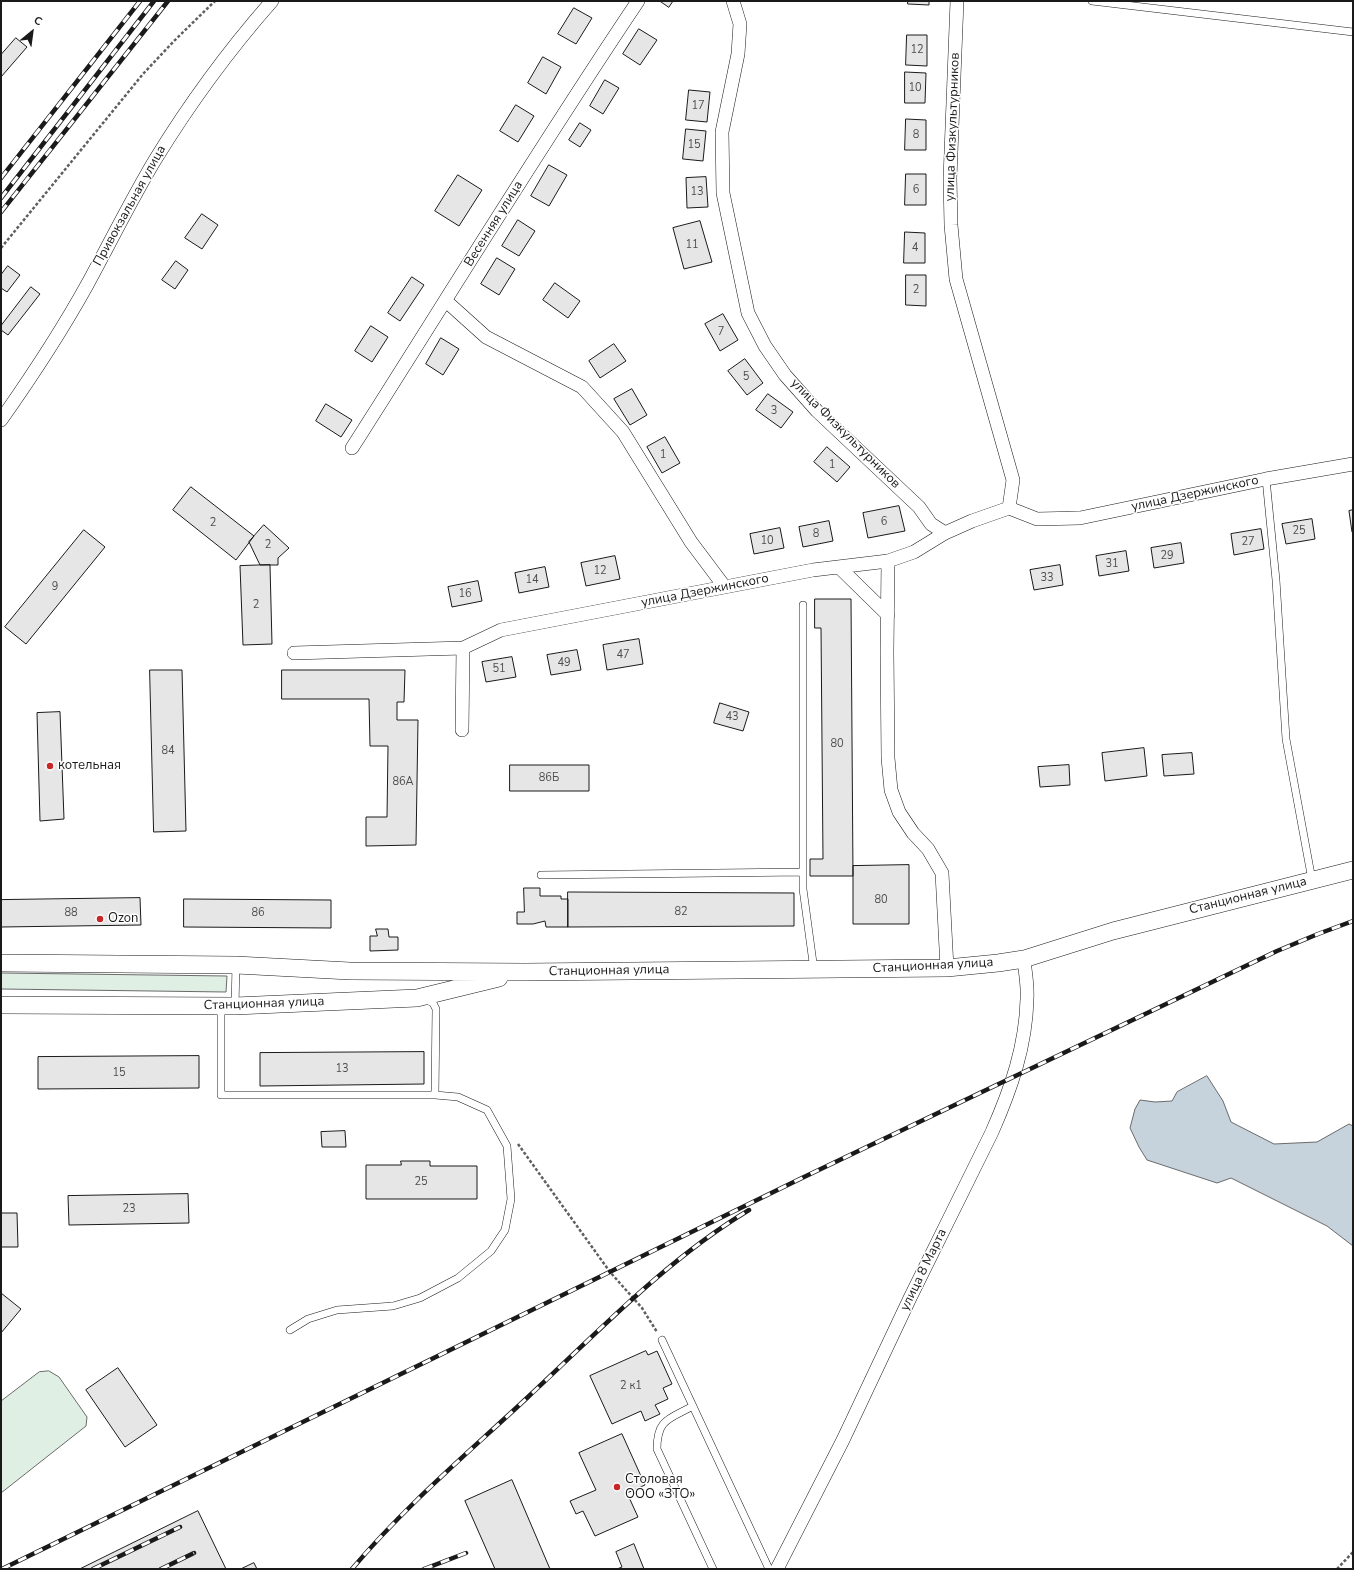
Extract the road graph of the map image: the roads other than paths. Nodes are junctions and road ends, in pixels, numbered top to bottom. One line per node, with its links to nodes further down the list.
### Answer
1 (272, 1): 8 (street, Привокзальная улица)
2 (638, 1): 7 (street, Весенняя улица)
3 (733, 1): 13 (street, улица Физкультурников)
4 (956, 1): 12 (street, улица Физкультурников)
5 (1092, 1): 6 (lane)
6 (1353, 32)
7 (446, 301): 9 (street, Весенняя улица); 18 (street)
8 (1, 420)
9 (352, 448)
10 (1353, 464): 11 (street, улица Дзержинского)
11 (1266, 479): 12 (street, улица Дзержинского); 27 (lane)
12 (1009, 508): 14 (street)
13 (931, 524): 14 (street, улица Физкультурников); 15 (street)
14 (945, 533): 15 (street, улица Дзержинского)
15 (925, 545): 16 (street, улица Дзержинского)
16 (888, 562): 17 (street, улица Дзержинского); 20 (street)
17 (839, 567): 18 (street, улица Дзержинского); 20 (street)
18 (724, 586): 21 (street, улица Дзержинского)
19 (803, 605): 25 (lane)
20 (888, 615): 31 (street)
21 (464, 648): 22 (street); 23 (street)
22 (294, 653)
23 (462, 730)
24 (1353, 870): 27 (street, Станционная улица)
25 (803, 872): 26 (lane); 32 (lane)
26 (540, 875)
27 (1312, 880): 28 (street, Станционная улица)
28 (1024, 959): 31 (street, Станционная улица); 43 (street, улица 8 Марта)
29 (1, 963): 30 (street, Станционная улица)
30 (236, 965): 33 (street, Станционная улица); 36 (lane)
31 (947, 968): 32 (street, Станционная улица)
32 (814, 970): 33 (street, Станционная улица)
33 (524, 972): 34 (street, Станционная улица)
34 (417, 998): 36 (street, Станционная улица); 37 (lane)
35 (1, 1005): 36 (street, Станционная улица)
36 (228, 1006): 37 (lane)
37 (435, 1095): 38 (lane)
38 (290, 1330)
39 (662, 1340): 40 (lane)
40 (693, 1406): 41 (lane); 42 (lane)
41 (713, 1569)
42 (769, 1569)
43 (777, 1569)

